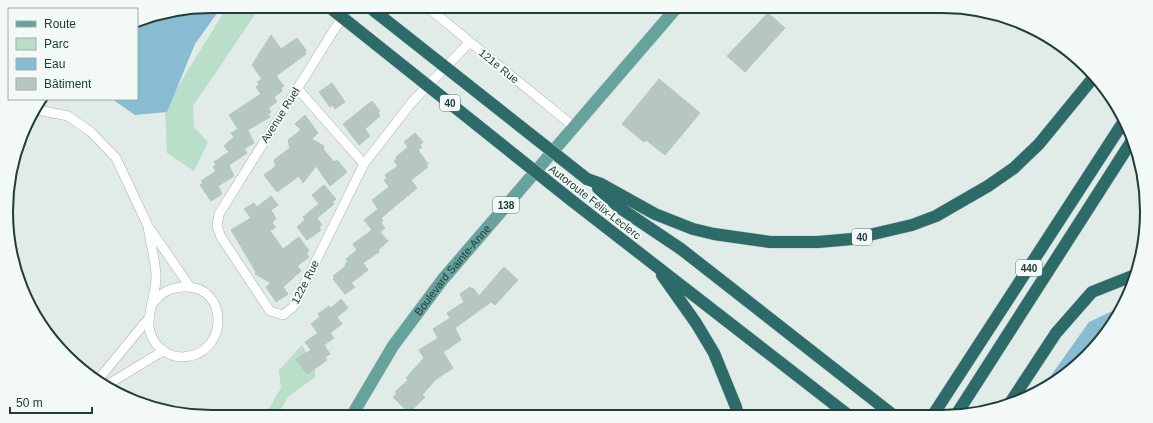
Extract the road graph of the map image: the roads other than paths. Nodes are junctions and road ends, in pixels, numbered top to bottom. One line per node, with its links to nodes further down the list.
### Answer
1 (337, 13): 17 (highway, Autoroute Félix-Leclerc / 40, bridge)
2 (345, 13): 8 (street, Avenue Ruel)
3 (377, 13): 14 (highway, Autoroute Félix-Leclerc / 40, bridge)
4 (435, 13): 6 (street, 121e Rue)
5 (672, 13): 10 (main road, Boulevard Sainte-Anne / 138)
6 (470, 42): 10 (street, 121e Rue); 13 (street, 122e Rue)
7 (1091, 81): 14 (highway, 40)
8 (297, 88): 13 (street); 16 (street, Avenue Ruel)
9 (41, 111): 15 (street)
10 (573, 126): 27 (main road, Boulevard Sainte-Anne / 138)
11 (1121, 126): 31 (highway, 440)
12 (1128, 146): 26 (highway, 440)
13 (364, 164): 16 (street, 122e Rue)
14 (587, 178): 30 (highway)
15 (148, 226): 19 (street); 20 (street)
16 (217, 226)
17 (654, 264): 28 (highway); 29 (highway, Autoroute Félix-Leclerc / 40)
18 (1128, 278): 25 (highway)
19 (190, 287): 20 (street); 22 (street)
20 (153, 303): 21 (street)
21 (148, 319): 22 (street); 23 (street)
22 (163, 351): 24 (street)
23 (101, 377)
24 (110, 382)
25 (1015, 396)
26 (960, 409)
27 (355, 410)
28 (737, 410)
29 (840, 410)
30 (886, 410)
31 (937, 410)

